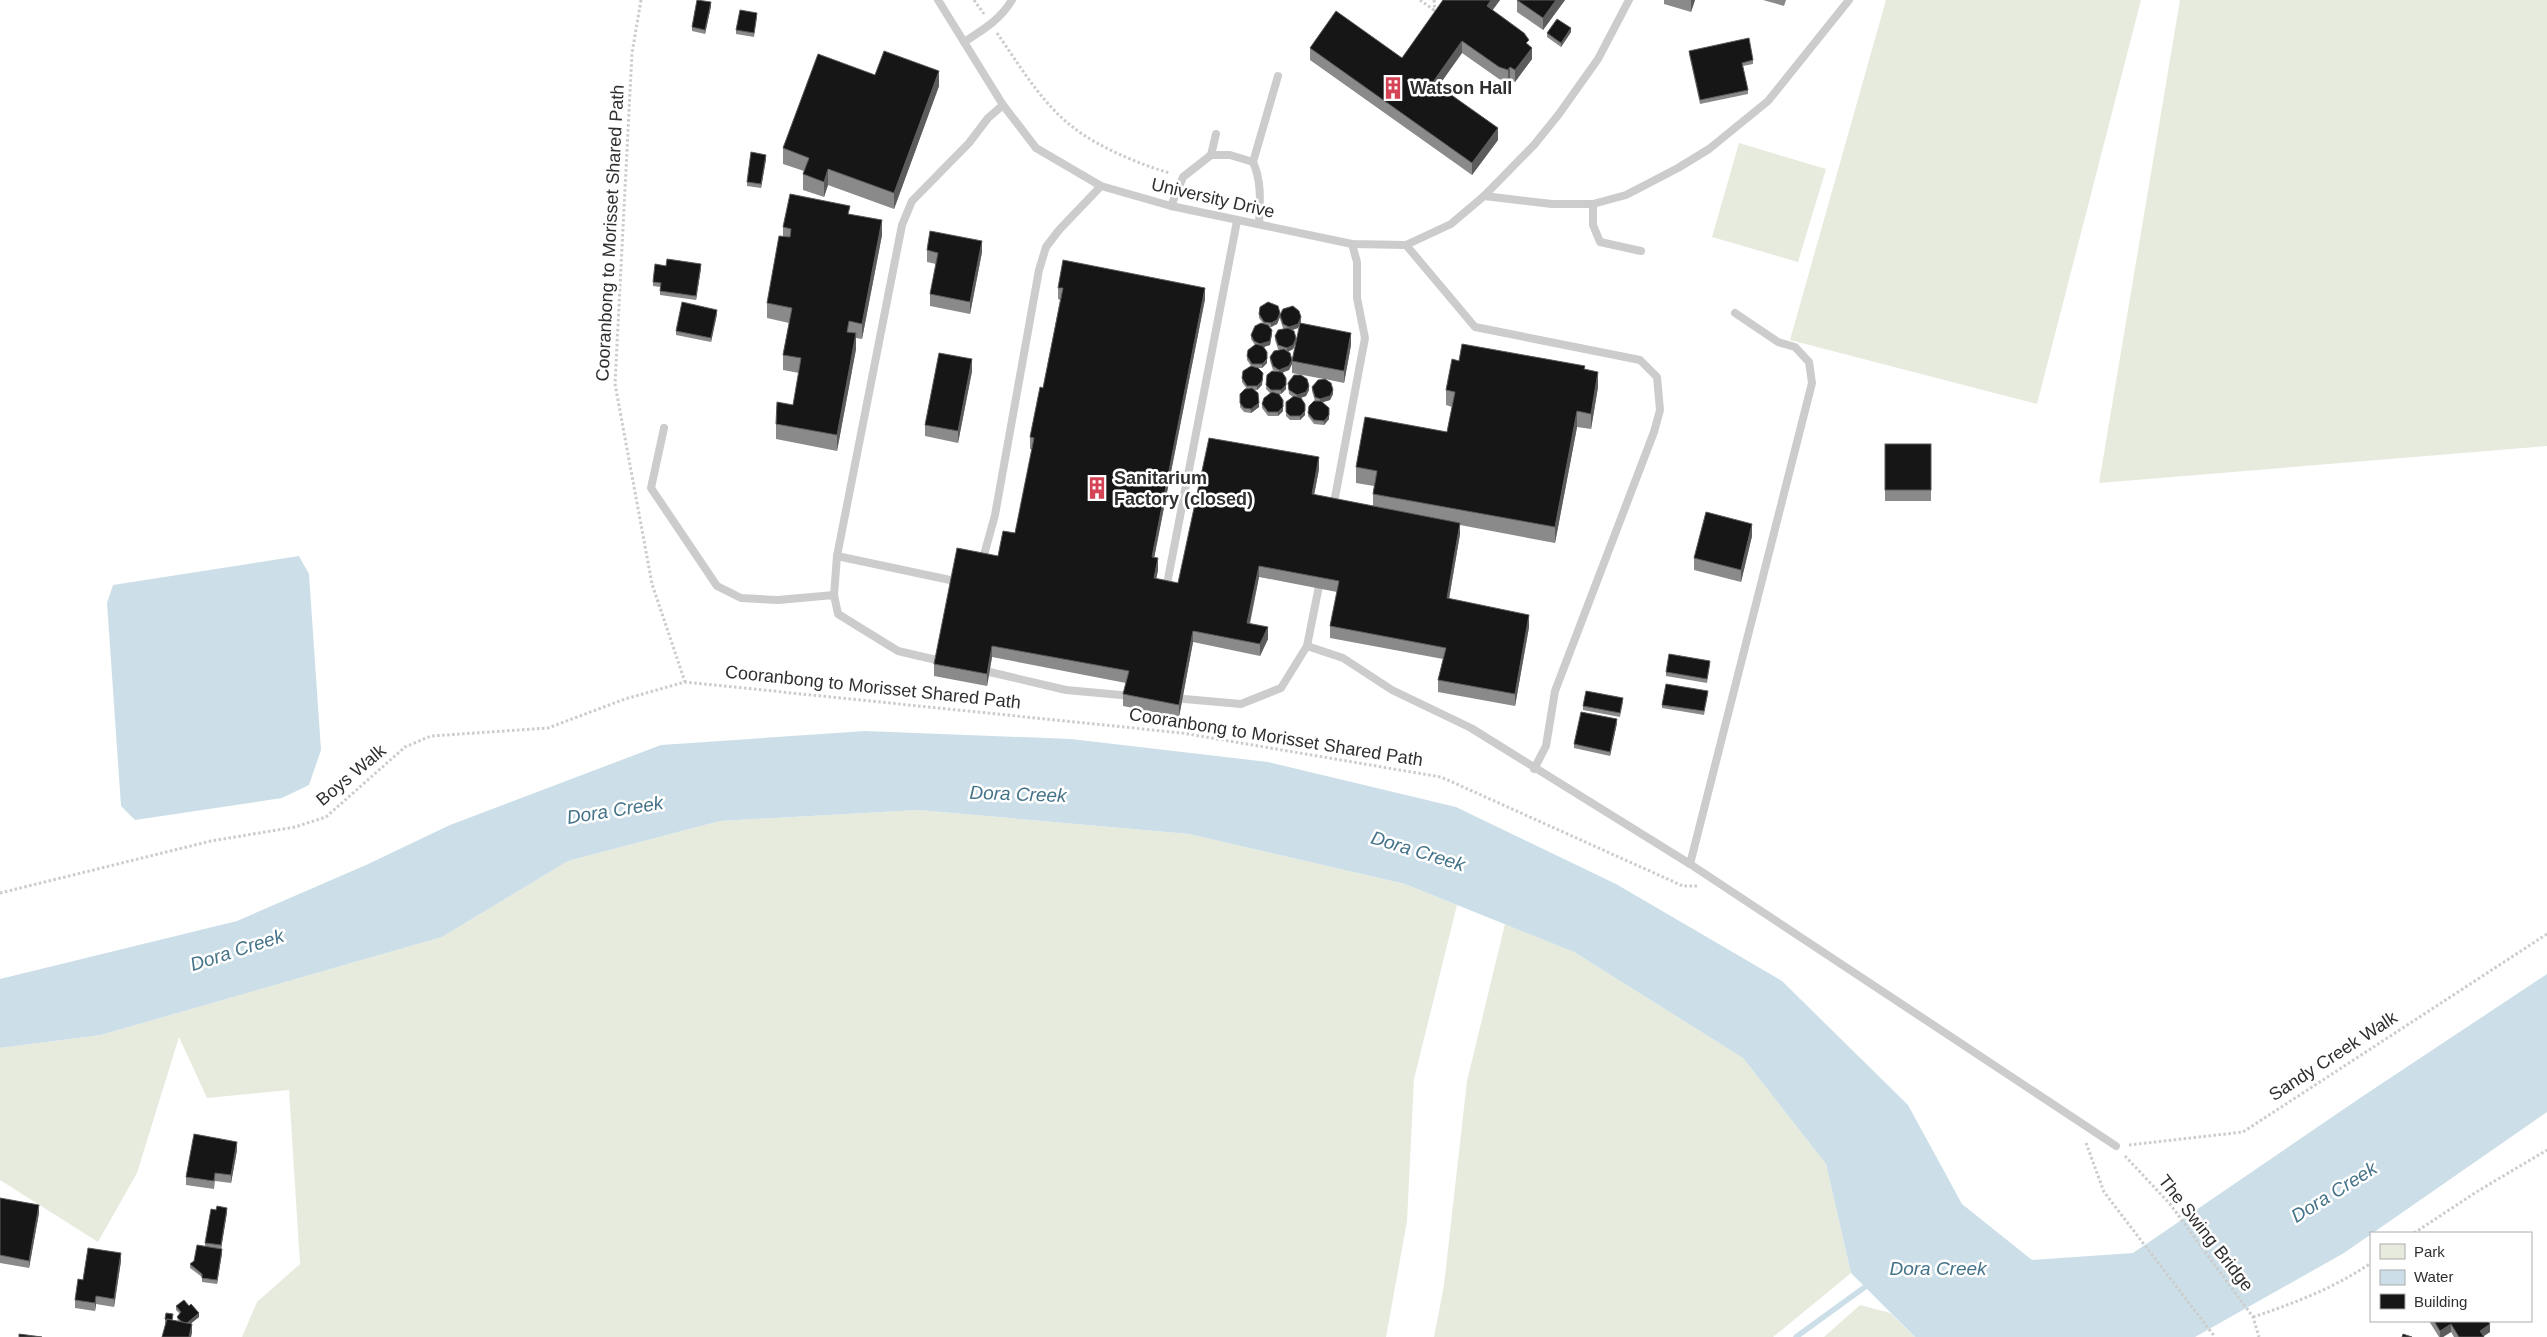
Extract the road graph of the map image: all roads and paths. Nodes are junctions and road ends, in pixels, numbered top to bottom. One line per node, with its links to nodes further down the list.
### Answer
1 (641, 0): 40 (path, Cooranbong to Morisset Shared Path)
2 (938, 0): 12 (lane, University Drive)
3 (974, 0): 11 (path)
4 (1012, 0): 11 (lane)
5 (1420, 0): 9 (path)
6 (1434, 0): 9 (path)
7 (1629, 0): 20 (lane, University Drive)
8 (1849, 0): 21 (lane)
9 (1435, 10): 10 (path)
10 (1441, 15)
11 (991, 24): 12 (lane); 18 (path)
12 (964, 42): 14 (lane, University Drive)
13 (1278, 76): 17 (lane)
14 (1003, 105): 19 (lane, University Drive); 32 (lane)
15 (1216, 134): 16 (lane)
16 (1211, 155): 17 (lane); 18 (lane)
17 (1254, 162): 24 (lane)
18 (1183, 177): 22 (lane)
19 (1101, 186): 22 (lane, University Drive); 31 (lane)
20 (1484, 196): 21 (lane); 26 (lane, University Drive)
21 (1593, 204): 27 (lane)
22 (1171, 206): 23 (lane, University Drive)
23 (1237, 220): 24 (lane, University Drive); 36 (lane)
24 (1259, 224): 25 (lane, University Drive)
25 (1352, 244): 26 (lane, University Drive); 30 (lane)
26 (1406, 245): 43 (lane)
27 (1641, 251)
28 (1735, 313): 44 (lane)
29 (664, 428): 35 (lane)
30 (1331, 521)
31 (984, 555)
32 (837, 556): 34 (lane); 35 (lane)
33 (1322, 569): 37 (lane)
34 (950, 580)
35 (834, 594): 38 (lane)
36 (1164, 600)
37 (1308, 646): 42 (lane); 43 (lane)
38 (956, 664)
39 (976, 668): 41 (lane)
40 (685, 682): 45 (path, Cooranbong to Morisset Shared Path); 46 (path, Boys Walk)
41 (1145, 697)
42 (1165, 698)
43 (1534, 769): 44 (lane)
44 (1690, 864): 45 (lane)
45 (1722, 886): 48 (lane)
46 (0, 893)
47 (2547, 934): 49 (path, Sandy Creek Walk)
48 (2078, 1123): 49 (lane); 54 (path)
49 (2116, 1146): 53 (path, The Swing Bridge)
50 (2547, 1150): 51 (path)
51 (2416, 1232)
52 (2370, 1264): 53 (path)
53 (2253, 1317): 55 (path, The Swing Bridge)
54 (2215, 1337)
55 (2259, 1337)

